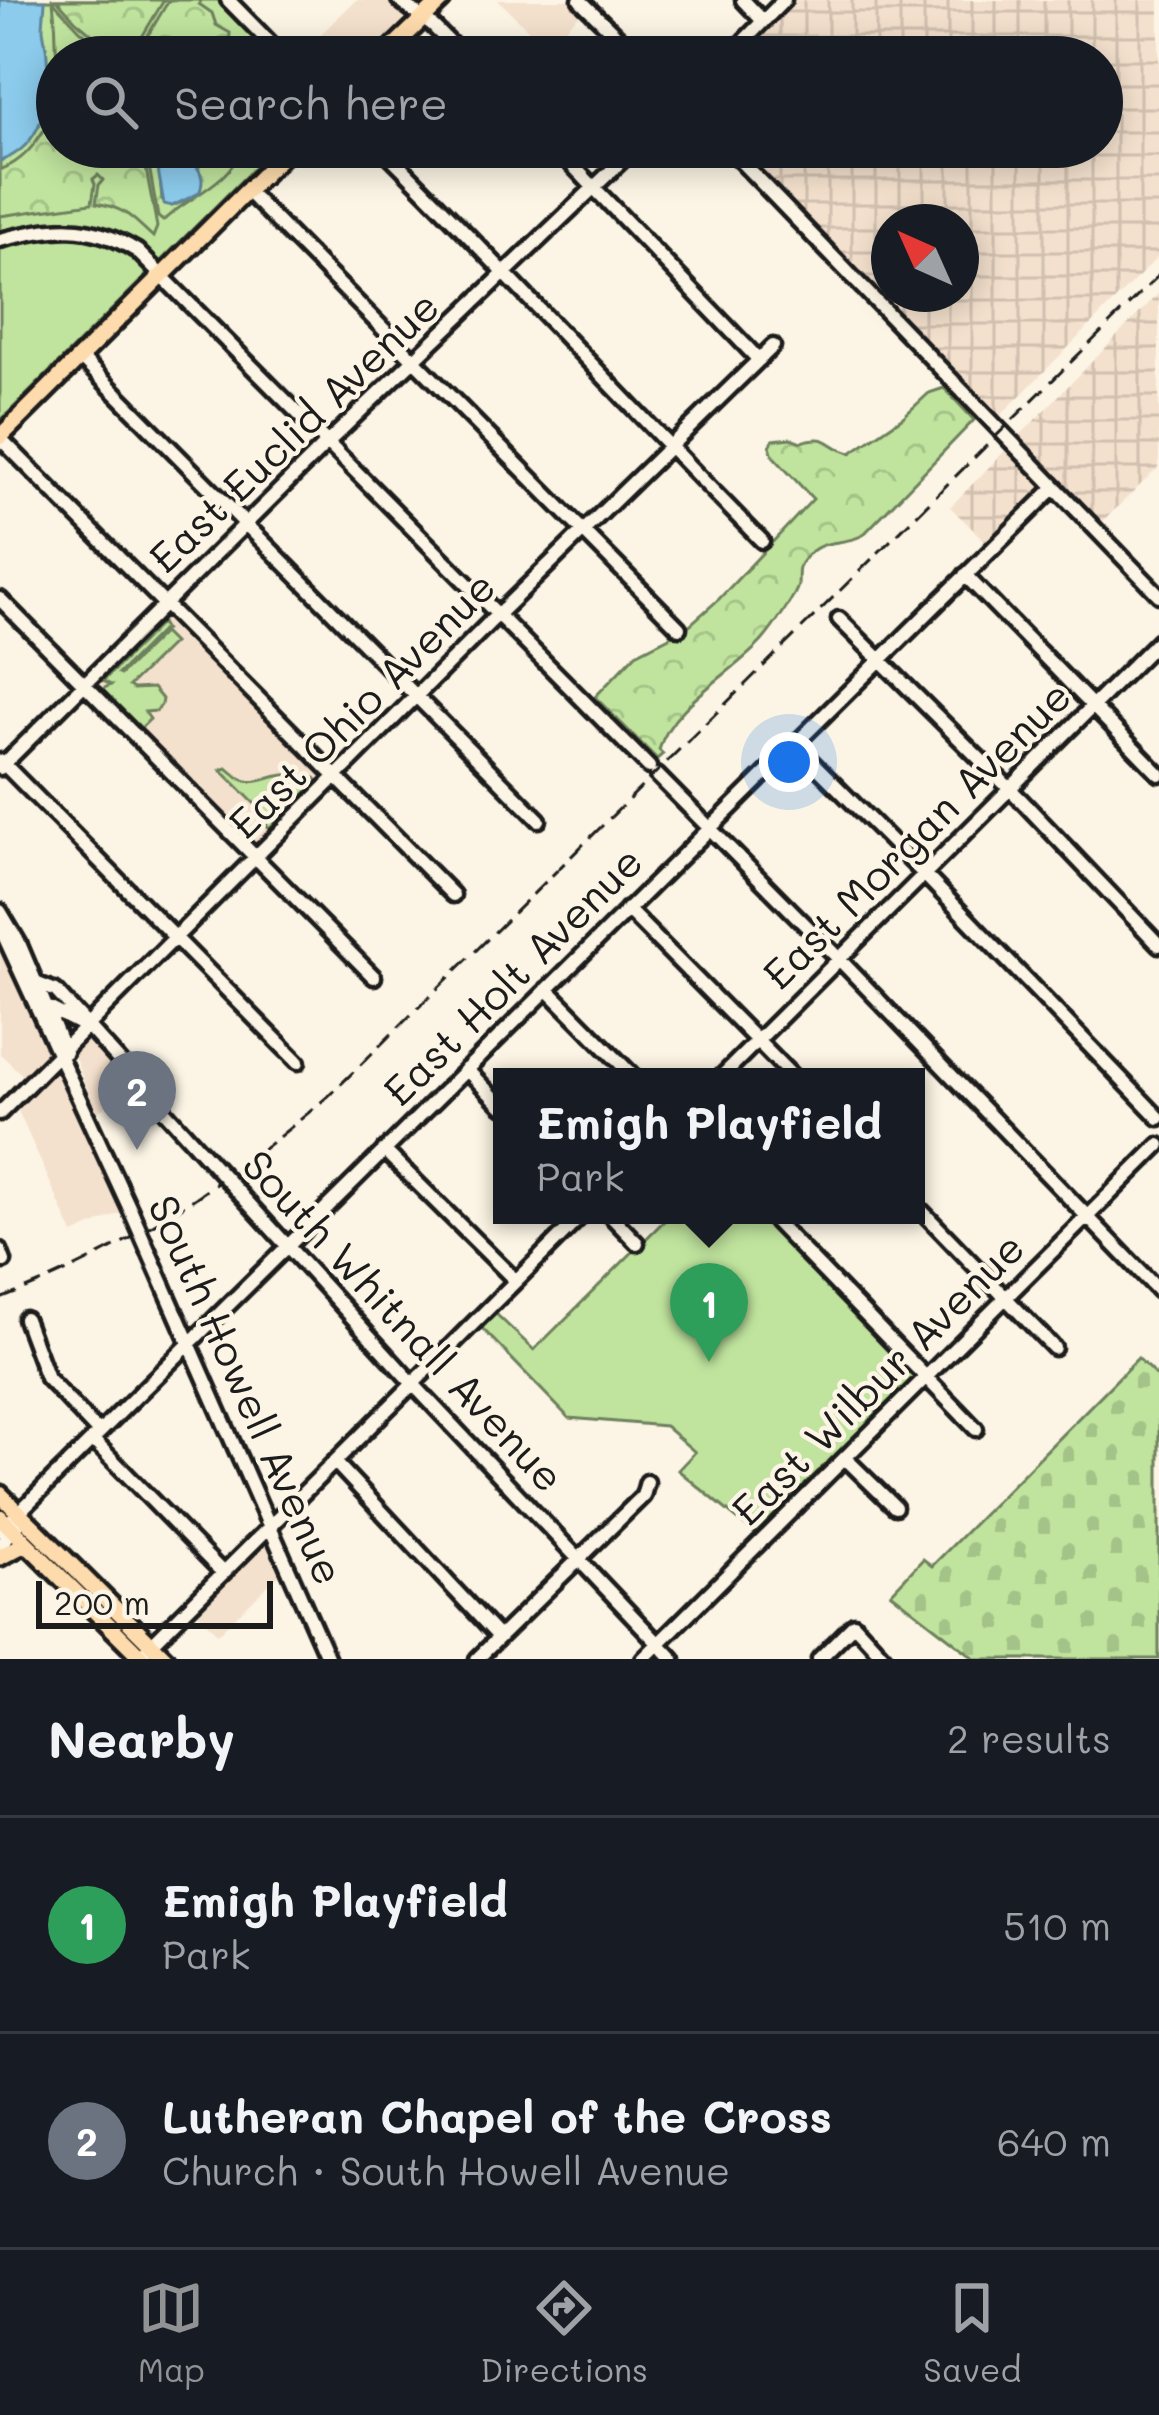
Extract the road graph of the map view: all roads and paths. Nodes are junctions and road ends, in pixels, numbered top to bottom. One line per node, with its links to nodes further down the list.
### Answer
1 (228, 0): 9 (street)
2 (399, 0): 7 (street)
3 (442, 0): 7 (main road)
4 (580, 0): 12 (street)
5 (743, 0): 8 (street)
6 (784, 0): 8 (street)
7 (422, 19): 10 (main road); 11 (street)
8 (764, 21): 13 (street)
9 (263, 36)
10 (405, 36)
11 (441, 36)
12 (617, 36)
13 (749, 36)
14 (270, 168): 20 (main road)
15 (402, 168): 22 (street)
16 (575, 168): 19 (street)
17 (614, 168): 19 (street, East Euclid Avenue)
18 (747, 168): 31 (street)
19 (594, 188): 22 (street, East Euclid Avenue); 27 (street)
20 (247, 191): 23 (main road); 26 (street)
21 (0, 240): 23 (street)
22 (506, 272): 26 (street, East Euclid Avenue); 30 (street)
23 (162, 276): 25 (main road); 29 (street)
24 (773, 346): 27 (street, East Ohio Avenue)
25 (80, 357): 28 (main road); 32 (street)
26 (415, 359): 29 (street, East Euclid Avenue); 33 (street)
27 (759, 360): 30 (street, East Ohio Avenue)
28 (0, 438): 38 (street)
29 (327, 443): 32 (street, East Euclid Avenue); 39 (street)
30 (669, 447): 33 (street, East Ohio Avenue); 34 (street)
31 (1054, 488): 35 (street, East Holt Avenue); 36 (street)
32 (246, 524): 38 (street, East Euclid Avenue); 45 (street)
33 (584, 531): 39 (street, East Ohio Avenue); 41 (street)
34 (762, 542)
35 (965, 575): 43 (street, East Holt Avenue); 46 (street)
36 (1159, 595)
37 (0, 598): 44 (street)
38 (165, 604): 44 (street, East Euclid Avenue); 50 (street)
39 (498, 615): 45 (street, East Ohio Avenue); 53 (street)
40 (839, 620): 43 (street)
41 (679, 628)
42 (1159, 640): 46 (street, East Morgan Avenue)
43 (880, 660): 47 (street, East Holt Avenue); 51 (street)
44 (84, 684): 48 (street, East Euclid Avenue); 54 (street)
45 (416, 696): 50 (street, East Ohio Avenue); 52 (street)
46 (1094, 706): 49 (street); 51 (street, East Morgan Avenue)
47 (794, 744): 53 (street, East Holt Avenue); 55 (street)
48 (1, 764): 60 (street)
49 (1159, 774)
50 (336, 777): 54 (street, East Ohio Avenue); 56 (street)
51 (1010, 789): 55 (street, East Morgan Avenue); 61 (street)
52 (539, 820)
53 (710, 828): 57 (street, East Holt Avenue); 62 (street)
54 (255, 857): 60 (street, East Ohio Avenue); 63 (street)
55 (924, 874): 62 (street, East Morgan Avenue); 78 (street)
56 (453, 895)
57 (627, 909): 65 (street, East Holt Avenue); 69 (street)
58 (0, 911): 59 (street, South Howell Avenue)
59 (3, 931): 64 (street, South Howell Avenue); 66 (street, South Howell Avenue)
60 (175, 938): 68 (street, East Ohio Avenue); 71 (street)
61 (1159, 945)
62 (839, 959): 69 (street, East Morgan Avenue); 82 (street)
63 (374, 977)
64 (38, 984): 67 (street, South Howell Avenue); 68 (street, South Whitnall Avenue)
65 (547, 989): 72 (street); 75 (street, East Holt Avenue)
66 (32, 1000): 67 (street, South Whitnall Avenue); 70 (street, South Howell Avenue)
67 (48, 1008): 68 (street, South Whitnall Avenue); 70 (street, South Howell Avenue)
68 (86, 1027): 70 (street, East Ohio Avenue); 87 (street, South Whitnall Avenue, bridge)
69 (758, 1040): 73 (street, East Morgan Avenue); 74 (street)
70 (61, 1053): 77 (street, East Ohio Avenue); 92 (street, South Howell Avenue, bridge)
71 (298, 1062)
72 (625, 1068)
73 (730, 1068)
74 (784, 1068)
75 (466, 1069): 76 (street); 80 (street, East Holt Avenue)
76 (493, 1097)
77 (0, 1113)
78 (1159, 1118)
79 (1159, 1145): 82 (street, East Wilbur Avenue)
80 (384, 1150): 87 (street, East Holt Avenue); 88 (street)
81 (925, 1214): 90 (street)
82 (1088, 1217): 89 (street); 90 (street, East Wilbur Avenue)
83 (573, 1224): 88 (street)
84 (619, 1224): 86 (street)
85 (778, 1224): 94 (street)
86 (637, 1243)
87 (286, 1246): 92 (street, East Holt Avenue); 95 (street, South Whitnall Avenue)
88 (516, 1281): 95 (street)
89 (1159, 1291)
90 (1005, 1298): 93 (street); 94 (street, East Wilbur Avenue)
91 (25, 1319): 97 (street)
92 (188, 1343): 97 (street, East Holt Avenue); 104 (street, South Howell Avenue)
93 (1054, 1348)
94 (926, 1377): 96 (street); 98 (street, East Wilbur Avenue)
95 (413, 1384): 99 (street); 108 (street, South Whitnall Avenue)
96 (976, 1430)
97 (95, 1436): 103 (street, East Holt Avenue); 109 (street)
98 (845, 1458): 102 (street); 111 (street, East Wilbur Avenue)
99 (335, 1462): 104 (street); 110 (street)
100 (647, 1482): 108 (street)
101 (0, 1494): 103 (main road)
102 (895, 1507)
103 (8, 1523): 105 (street, East Holt Avenue); 106 (main road); 112 (main road)
104 (270, 1527): 109 (street); 114 (street, South Howell Avenue)
105 (0, 1545)
106 (28, 1546): 107 (main road); 112 (main road)
107 (0, 1557)
108 (578, 1558): 110 (street); 111 (street, South Whitnall Avenue)
109 (223, 1573): 112 (street)
110 (499, 1637): 115 (street)
111 (659, 1644): 116 (street, East Wilbur Avenue); 117 (street, South Whitnall Avenue)
112 (143, 1655): 113 (main road)
113 (166, 1659)
114 (328, 1659)
115 (477, 1659)
116 (643, 1659)
117 (673, 1659)
118 (819, 1659): 119 (street)
119 (886, 1659)

